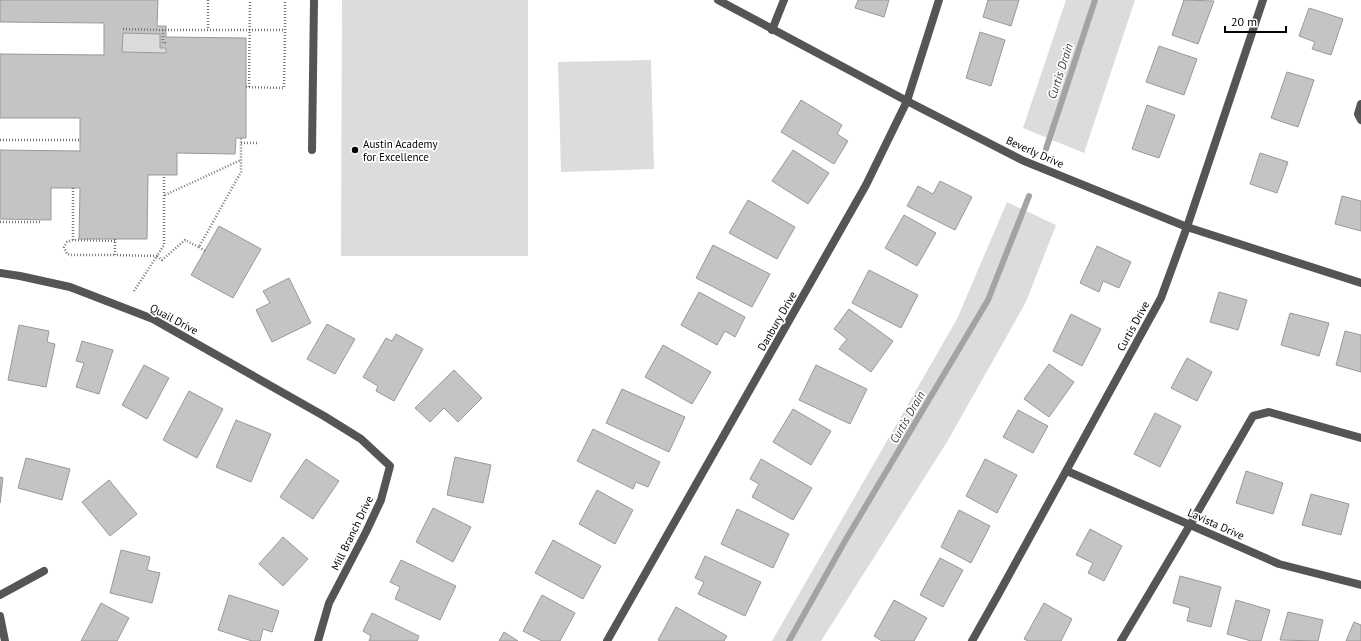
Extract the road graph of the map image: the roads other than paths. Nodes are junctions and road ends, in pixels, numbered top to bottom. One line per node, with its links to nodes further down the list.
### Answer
1 (314, 0): 10 (street)
2 (718, 0): 6 (street, Beverly Drive)
3 (784, 0): 6 (street)
4 (939, 0): 7 (street, Danbury Drive)
5 (1263, 0): 11 (street, Curtis Drive)
6 (772, 30): 7 (street, Beverly Drive)
7 (907, 101): 11 (street, Beverly Drive); 24 (street, Danbury Drive)
8 (1361, 104): 9 (street)
9 (1361, 120)
10 (312, 150)
11 (1187, 226): 13 (street, Beverly Drive); 16 (street, Curtis Drive)
12 (0, 273): 14 (street, Quail Drive)
13 (1361, 283)
14 (324, 416): 23 (street, Mill Branch Drive)
15 (1361, 438): 17 (street)
16 (1067, 471): 17 (street, Lavista Drive); 25 (street, Curtis Drive)
17 (1190, 525): 19 (street, Lavista Drive); 26 (street)
18 (44, 571): 20 (street)
19 (1361, 585)
20 (0, 595)
21 (0, 616): 22 (street)
22 (5, 641)
23 (318, 641)
24 (607, 641)
25 (972, 641)
26 (1121, 641)

